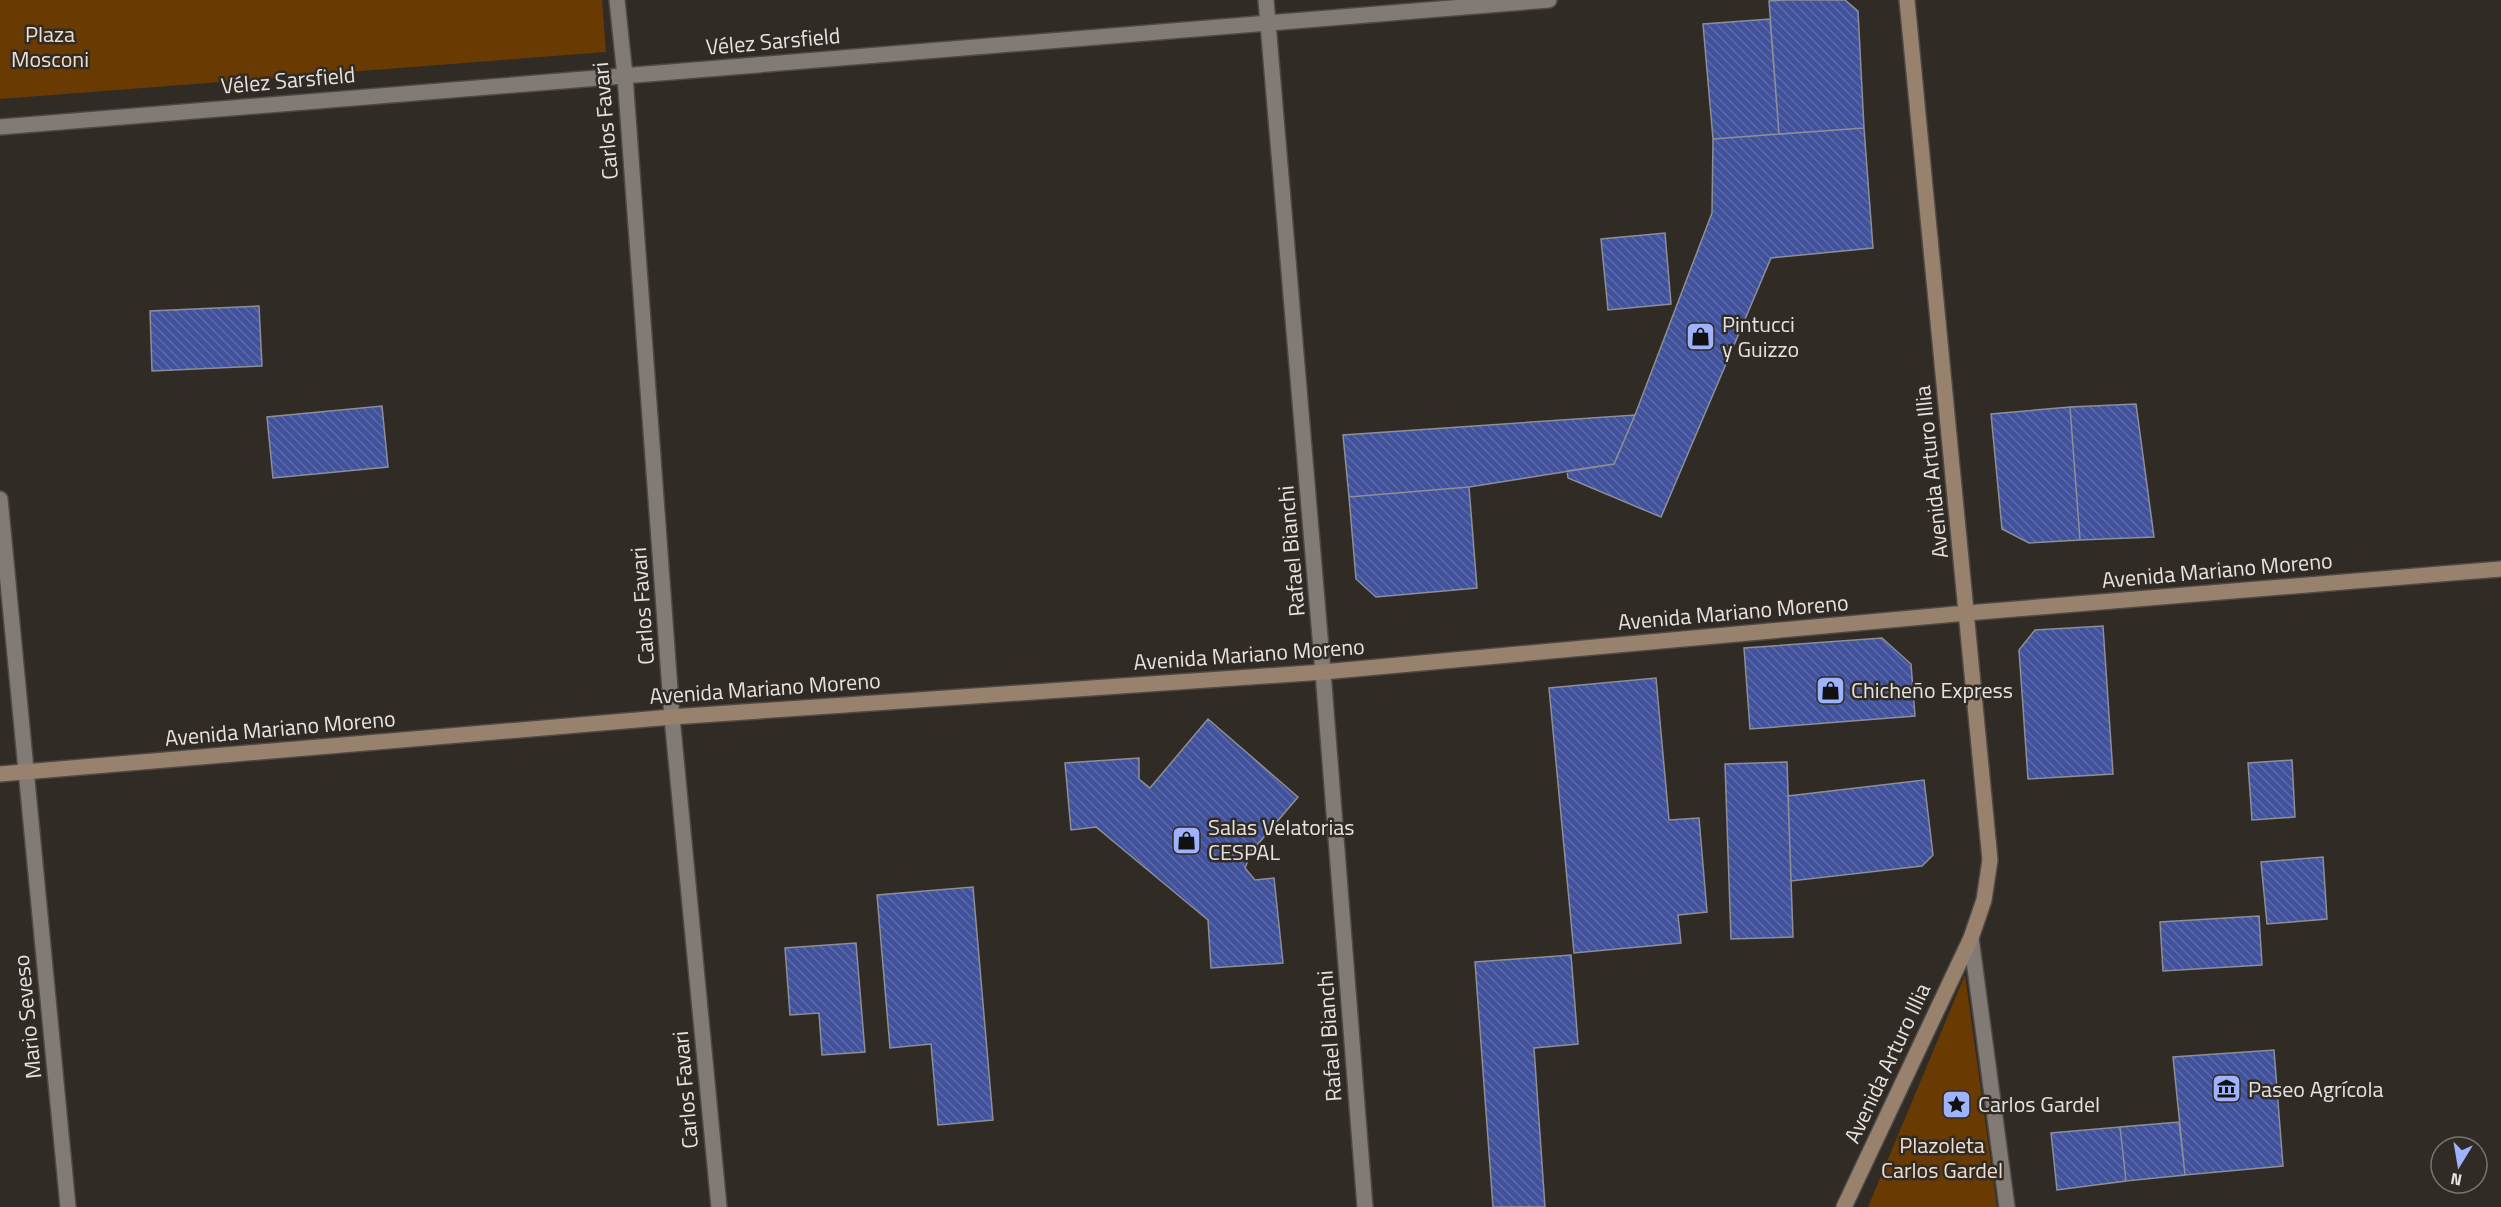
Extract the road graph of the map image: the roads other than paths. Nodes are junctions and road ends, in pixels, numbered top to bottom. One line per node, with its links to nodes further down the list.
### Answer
1 (617, 0): 6 (street, Carlos Favari)
2 (1266, 0): 5 (street, Rafael Bianchi)
3 (1549, 0): 5 (street, Vélez Sarsfield)
4 (1907, 0): 10 (main road, Avenida Arturo Illia)
5 (1268, 23): 6 (street, Vélez Sarsfield); 11 (street, Rafael Bianchi)
6 (625, 76): 7 (street, Vélez Sarsfield); 12 (street, Carlos Favari)
7 (0, 127)
8 (0, 499): 13 (street, Mario Seveso)
9 (2501, 569): 10 (main road, Avenida Mariano Moreno)
10 (1967, 613): 11 (main road, Avenida Mariano Moreno); 15 (main road, Avenida Arturo Illia)
11 (1323, 672): 12 (main road, Avenida Mariano Moreno); 18 (street, Rafael Bianchi)
12 (672, 717): 13 (main road, Avenida Mariano Moreno); 17 (street, Carlos Favari)
13 (25, 772): 14 (main road, Avenida Mariano Moreno); 16 (street, Mario Seveso)
14 (0, 774)
15 (1971, 938): 19 (main road, Avenida Arturo Illia); 20 (street, Avenida Arturo Illia)
16 (68, 1207)
17 (719, 1207)
18 (1365, 1207)
19 (1844, 1207)
20 (2007, 1207)

